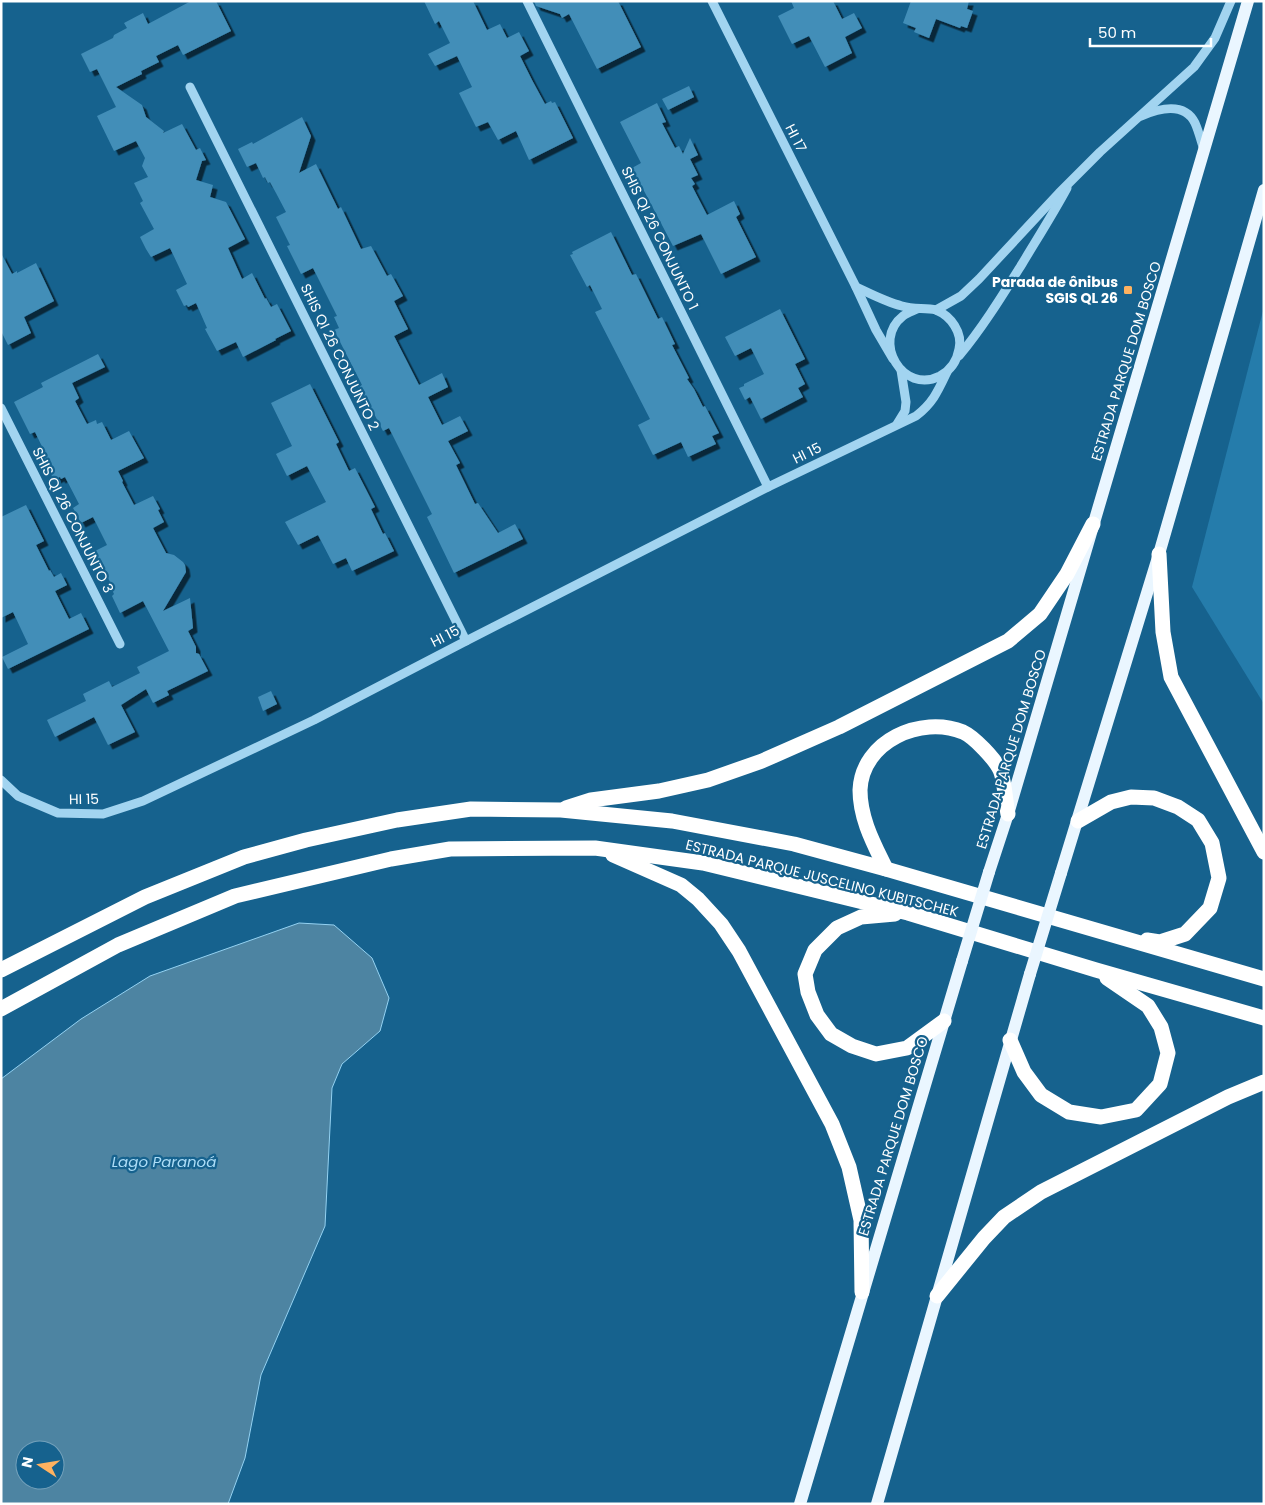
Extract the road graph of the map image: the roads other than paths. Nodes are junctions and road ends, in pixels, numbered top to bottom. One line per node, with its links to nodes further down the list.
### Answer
1 (527, 1): 19 (street, SHIS QI 26 CONJUNTO 1)
2 (712, 1): 10 (street, HI 17)
3 (1232, 1): 6 (street)
4 (1248, 1): 7 (main road, ESTRADA PARQUE DOM BOSCO)
5 (190, 87): 22 (street, SHIS QI 26 CONJUNTO 2)
6 (1136, 118): 7 (street); 8 (street)
7 (1204, 150): 20 (main road, ESTRADA PARQUE DOM BOSCO)
8 (1070, 182): 12 (street); 13 (street)
9 (1264, 190): 21 (main road)
10 (856, 288): 11 (street); 14 (street, HI 17)
11 (917, 309): 12 (street); 14 (street)
12 (936, 310): 13 (street)
13 (958, 358): 16 (street)
14 (893, 359): 15 (street)
15 (901, 370): 16 (street); 18 (street)
16 (947, 372): 18 (street, HI 15)
17 (1, 408): 23 (street, SHIS QI 26 CONJUNTO 3)
18 (897, 424): 19 (street, HI 15)
19 (768, 487): 22 (street, HI 15)
20 (1094, 524): 25 (highway); 26 (main road, ESTRADA PARQUE DOM BOSCO)
21 (1159, 554): 27 (main road); 29 (highway)
22 (466, 641): 24 (street, HI 15)
23 (120, 644)
24 (1, 780)
25 (561, 810): 30 (highway, ESTRADA PARQUE JUSCELINO KUBITSCHEK); 33 (highway, ESTRADA PARQUE JUSCELINO KUBITSCHEK)
26 (1008, 814): 30 (highway); 38 (main road, ESTRADA PARQUE DOM BOSCO, bridge)
27 (1078, 821): 32 (highway); 39 (main road, bridge)
28 (595, 848): 31 (highway, ESTRADA PARQUE JUSCELINO KUBITSCHEK); 36 (highway, ESTRADA PARQUE JUSCELINO KUBITSCHEK); 41 (highway)
29 (1264, 852)
30 (886, 869): 32 (highway, ESTRADA PARQUE JUSCELINO KUBITSCHEK)
31 (908, 913): 34 (highway, ESTRADA PARQUE JUSCELINO KUBITSCHEK); 38 (highway)
32 (1118, 936): 35 (highway, ESTRADA PARQUE JUSCELINO KUBITSCHEK)
33 (1, 970)
34 (1096, 970): 37 (highway, ESTRADA PARQUE JUSCELINO KUBITSCHEK); 39 (highway)
35 (1264, 979)
36 (1, 1009)
37 (1264, 1018)
38 (944, 1021): 41 (main road, ESTRADA PARQUE DOM BOSCO)
39 (1010, 1040): 42 (main road)
40 (1264, 1082): 42 (highway)
41 (862, 1292): 43 (main road, ESTRADA PARQUE DOM BOSCO)
42 (937, 1296): 44 (main road)
43 (800, 1504)
44 (877, 1504)

